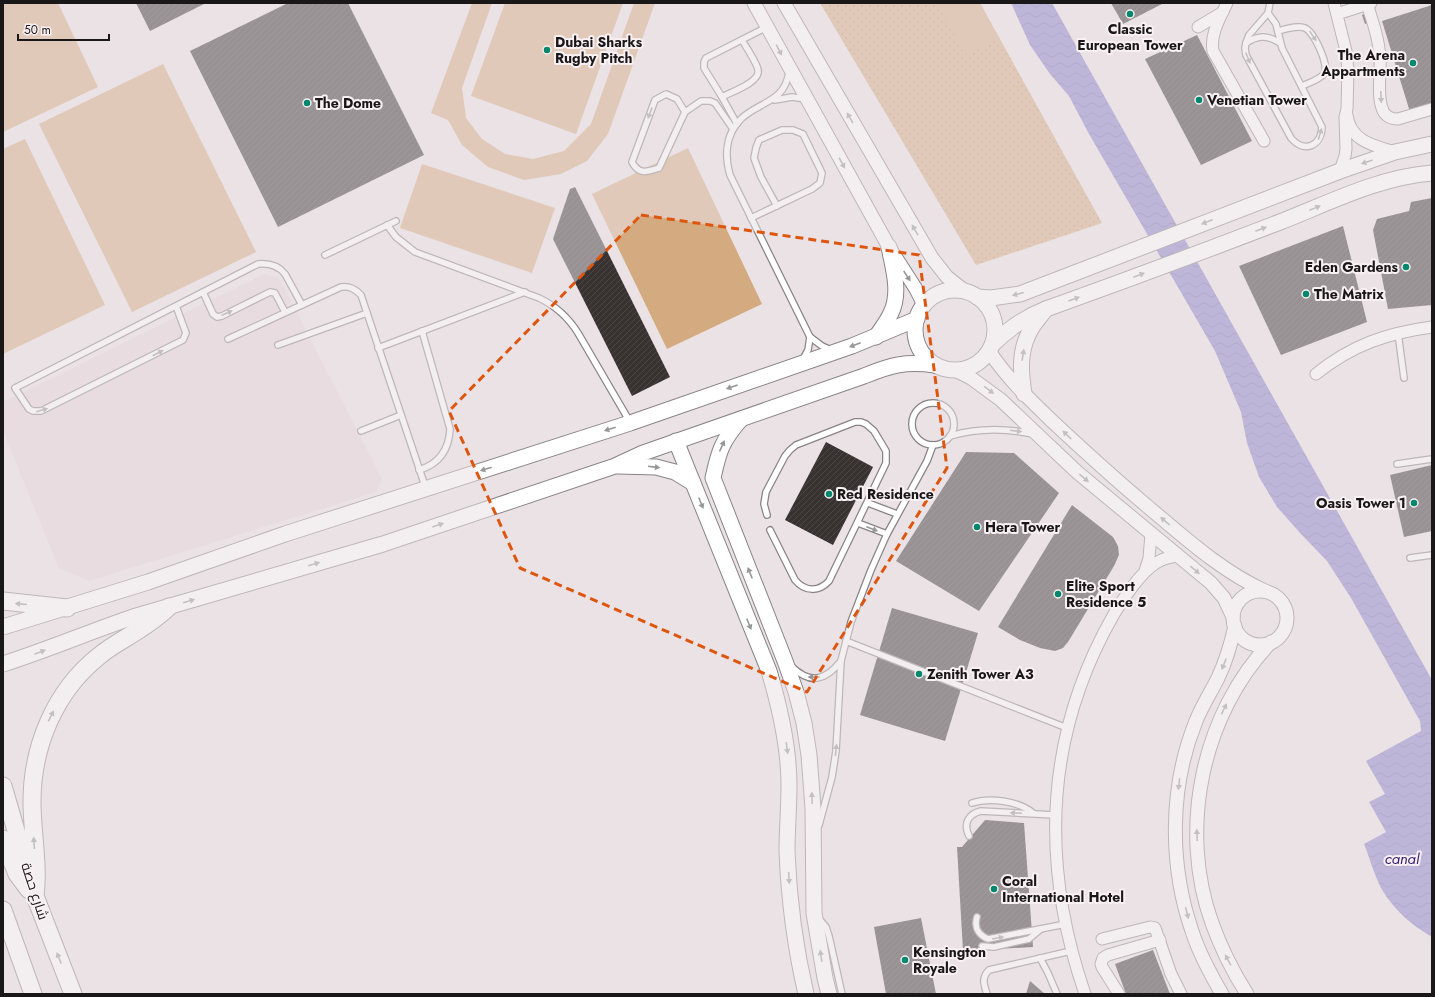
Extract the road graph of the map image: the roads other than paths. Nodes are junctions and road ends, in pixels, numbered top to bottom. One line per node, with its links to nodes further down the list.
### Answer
1 (754, 3): 9 (street)
2 (784, 3): 37 (street, one-way to 2)
3 (1270, 3): 7 (lane)
4 (1334, 3): 8 (street)
5 (1369, 4): 8 (street); 21 (street, one-way to 21)
6 (1225, 8): 10 (street); 24 (street)
7 (1268, 13): 11 (lane); 13 (lane)
8 (1337, 14): 20 (street)
9 (767, 27): 12 (lane); 15 (street, one-way to 15)
10 (1198, 27)
11 (1278, 31): 14 (lane); 16 (lane, one-way to 16)
12 (742, 40): 17 (lane); 17 (lane)
13 (1246, 43): 14 (lane); 16 (lane, one-way to 16)
14 (1280, 43): 16 (lane)
15 (789, 69): 18 (street); 19 (lane)
16 (1302, 86)
17 (722, 97): 23 (lane)
18 (806, 99): 19 (lane); 33 (street, one-way to 33)
19 (772, 100): 23 (lane)
20 (1347, 108): 26 (street); 27 (street)
21 (1432, 109)
22 (685, 112): 22 (lane, one-way to 22); 23 (lane)
23 (735, 127): 30 (lane)
24 (1264, 141)
25 (1432, 144): 26 (main road)
26 (1395, 152): 27 (main road, one-way to 27)
27 (1340, 171): 37 (main road, one-way to 37)
28 (1432, 172): 41 (main road, one-way to 28)
29 (777, 206): 29 (lane); 30 (lane)
30 (751, 218): 48 (lane)
31 (396, 221): 32 (lane)
32 (387, 225): 34 (lane); 36 (lane)
33 (888, 247): 39 (street, one-way to 39); 49 (main road)
34 (325, 255)
35 (203, 292): 38 (lane); 40 (lane); 42 (lane, one-way to 42)
36 (525, 292): 46 (lane); 63 (lane)
37 (972, 294): 39 (main road); 53 (main road)
38 (302, 305): 42 (lane); 43 (lane)
39 (924, 305): 44 (main road)
40 (176, 306): 40 (lane, one-way to 40)
41 (1046, 309): 53 (main road); 60 (main road, one-way to 41)
42 (285, 312): 50 (lane)
43 (367, 313): 51 (lane); 52 (lane)
44 (917, 319): 49 (main road); 56 (main road)
45 (1432, 327): 47 (street)
46 (422, 331): 52 (lane); 72 (lane)
47 (1398, 333): 58 (street); 59 (lane)
48 (810, 337): 54 (lane); 55 (lane)
49 (876, 337): 54 (main road, one-way to 54)
50 (228, 339)
51 (278, 345)
52 (378, 348): 61 (lane)
53 (991, 348): 57 (main road); 60 (street)
54 (836, 351): 55 (main road)
55 (800, 364): 63 (main road, one-way to 63)
56 (935, 365): 57 (main road); 62 (main road)
57 (955, 370): 65 (street, one-way to 65)
58 (1316, 374)
59 (1404, 378)
60 (1024, 394): 86 (street, one-way to 60)
61 (401, 415): 64 (lane); 72 (lane)
62 (741, 419): 67 (main road); 94 (main road, one-way to 62)
63 (630, 422): 74 (main road, one-way to 74)
64 (361, 431)
65 (1038, 435): 66 (lane, one-way to 65); 81 (street, one-way to 81)
66 (950, 436): 68 (lane); 68 (lane)
67 (676, 441): 71 (main road); 73 (main road)
68 (933, 445): 76 (lane)
69 (1432, 458): 70 (lane)
70 (1397, 464)
71 (615, 466): 73 (main road, one-way to 73); 88 (main road, one-way to 71)
72 (419, 470): 74 (lane)
73 (692, 482): 118 (main road, one-way to 118)
74 (426, 489): 89 (main road)
75 (868, 503): 76 (lane); 77 (lane); 78 (lane)
76 (898, 514): 80 (lane)
77 (767, 515)
78 (858, 523): 79 (lane); 80 (lane, one-way to 80)
79 (770, 530)
80 (887, 534): 92 (lane)
81 (1151, 534): 83 (street); 85 (street)
82 (1432, 555): 84 (lane)
83 (1178, 556): 85 (street); 90 (street, one-way to 90)
84 (1410, 558)
85 (1144, 573): 97 (street)
86 (1265, 591): 90 (street); 93 (street)
87 (3, 601): 89 (main road, one-way to 87)
88 (169, 607): 96 (main road, one-way to 88); 105 (main road, one-way to 88)
89 (67, 608): 91 (main road)
90 (1234, 622): 93 (street); 126 (street, one-way to 126)
91 (3, 627)
92 (846, 641): 95 (lane); 97 (lane)
93 (1271, 642): 127 (street, one-way to 93)
94 (785, 661): 95 (lane, one-way to 94); 104 (main road, one-way to 94)
95 (841, 661): 104 (lane, one-way to 95)
96 (3, 664)
97 (1067, 728): 101 (street)
98 (3, 786): 105 (main road, شارع حصة)
99 (972, 803): 100 (lane)
100 (1033, 814): 101 (lane); 102 (lane, one-way to 102)
101 (1055, 815): 109 (street)
102 (969, 836)
103 (3, 839): 105 (main road)
104 (813, 842): 107 (main road)
105 (35, 896): 117 (main road, شارع حصة, one-way to 105)
106 (3, 910): 116 (main road)
107 (814, 913): 119 (main road, one-way to 107); 120 (lane)
108 (977, 917): 110 (lane, one-way to 110)
109 (1066, 924): 110 (lane); 114 (street)
110 (1042, 929): 113 (lane)
111 (1102, 939): 112 (street)
112 (1160, 940): 124 (street); 125 (street)
113 (982, 946)
114 (1071, 951): 115 (lane); 123 (street)
115 (1040, 958): 121 (lane); 122 (lane)
116 (33, 994)
117 (73, 994)
118 (806, 994)
119 (829, 994)
120 (842, 994)
121 (987, 994)
122 (1057, 994)
123 (1085, 994)
124 (1119, 994)
125 (1181, 994)
126 (1222, 994)
127 (1247, 994)

